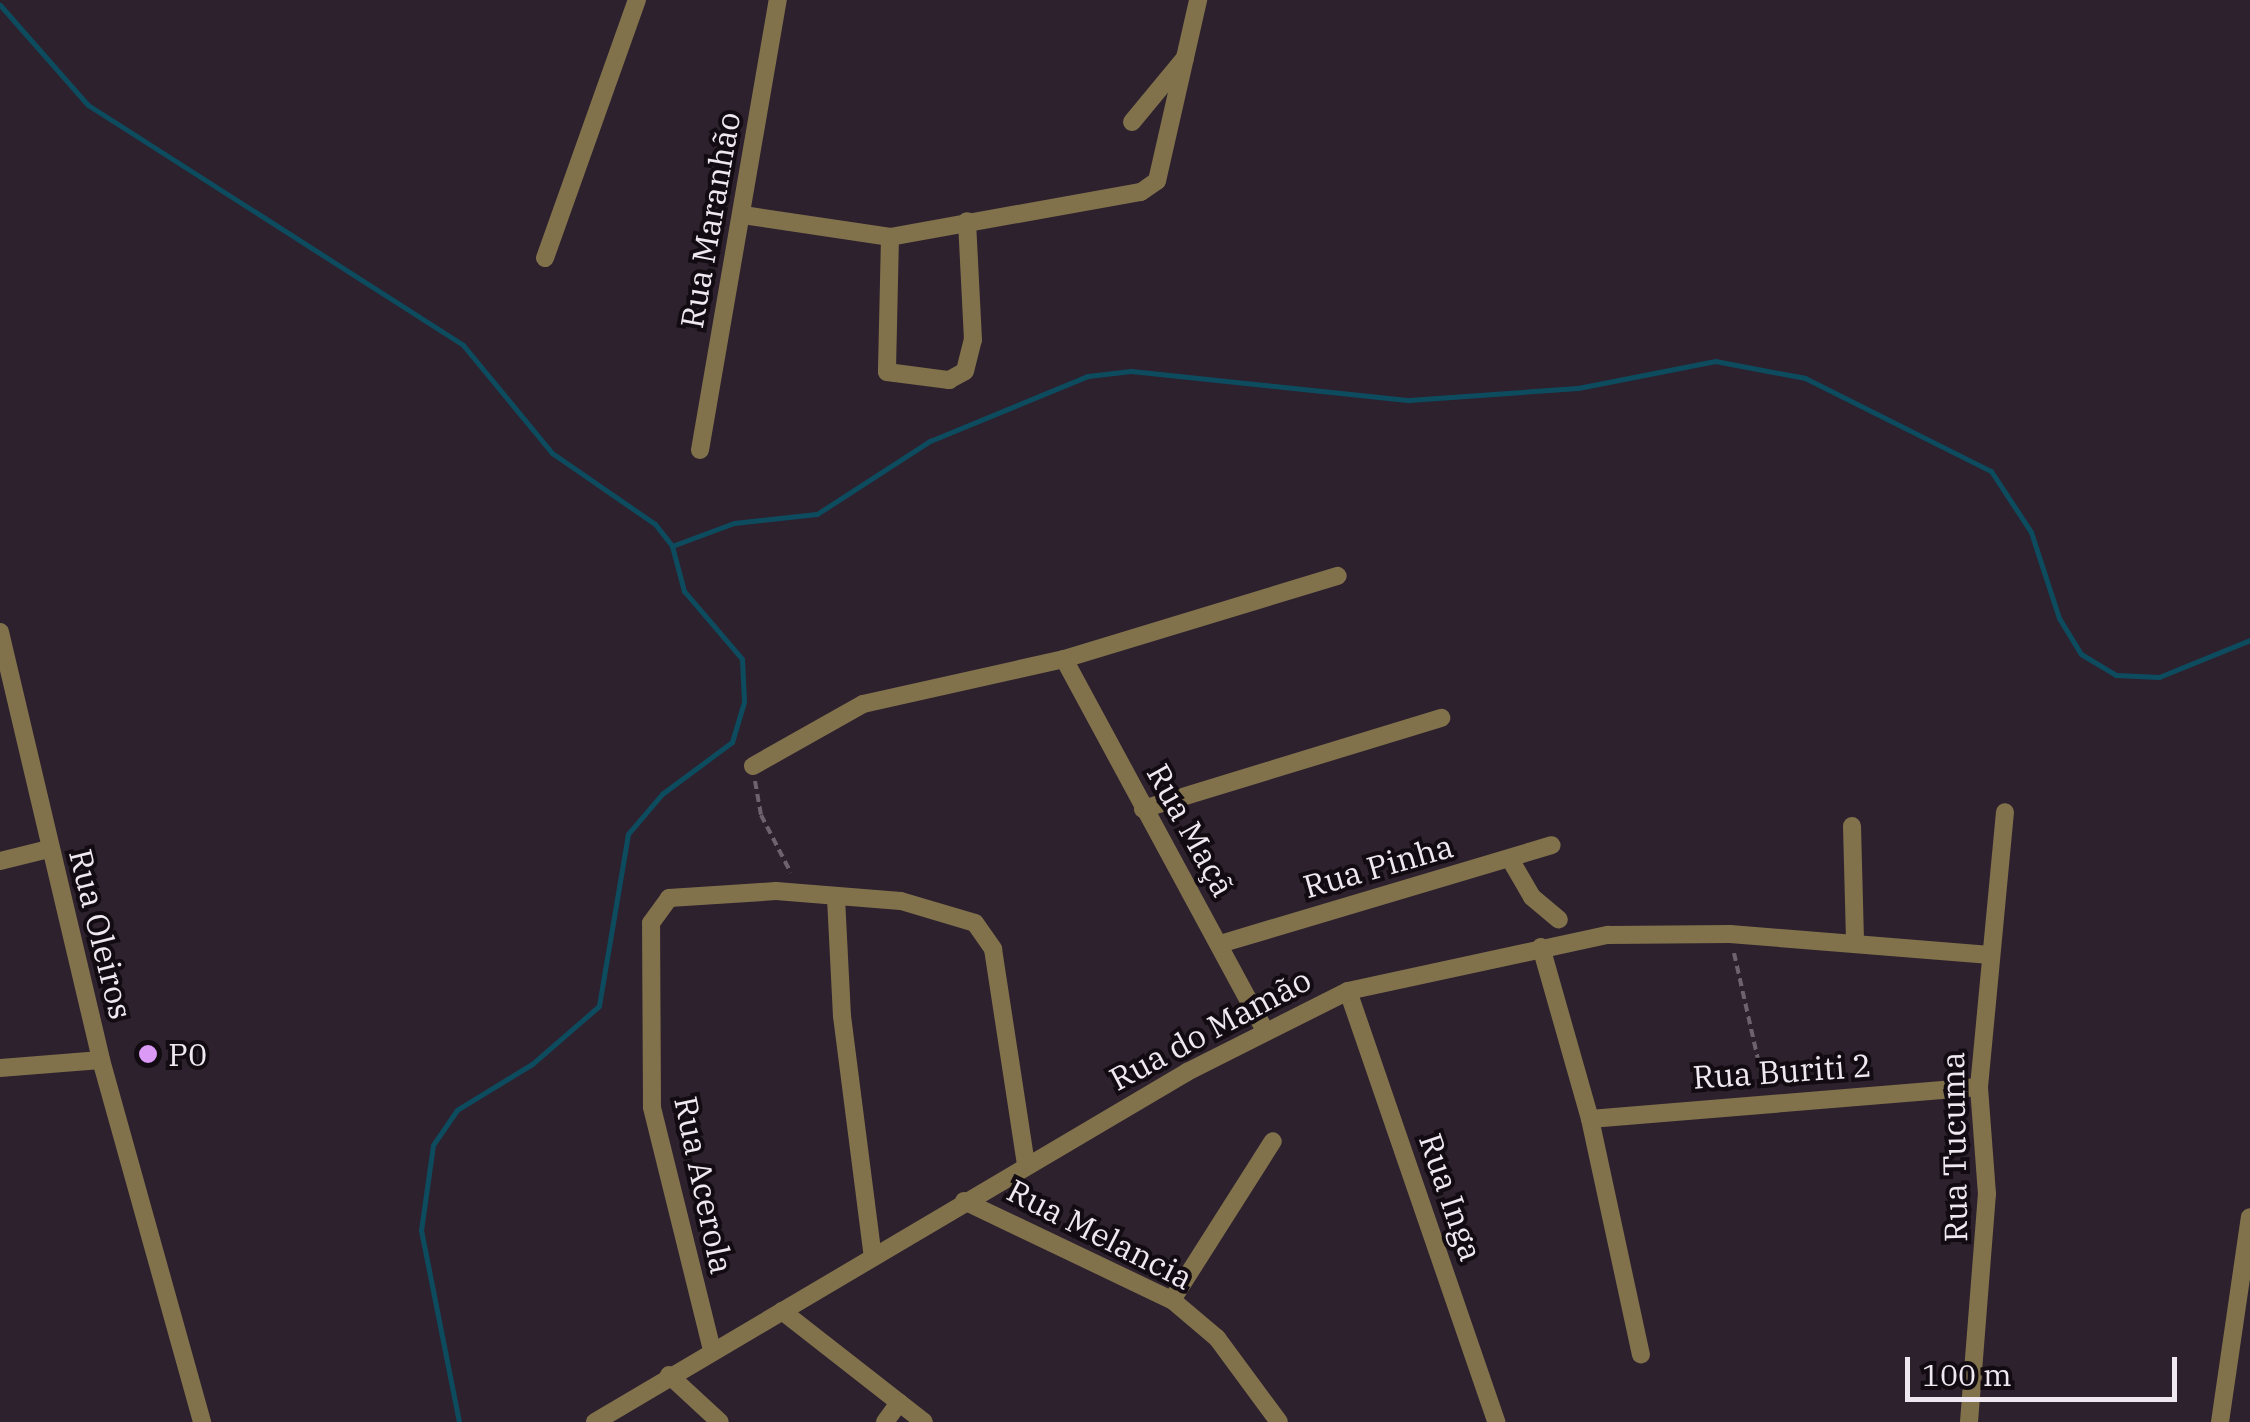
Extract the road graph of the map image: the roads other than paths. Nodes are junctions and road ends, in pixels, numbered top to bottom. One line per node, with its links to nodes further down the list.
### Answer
1 (637, 0): 9 (street)
2 (778, 0): 6 (street, Rua Maranhão)
3 (1198, 0): 4 (street)
4 (1185, 57): 5 (street); 7 (street)
5 (1132, 122)
6 (743, 215): 8 (street); 10 (street, Rua Maranhão)
7 (967, 221): 8 (street); 8 (street)
8 (890, 237)
9 (545, 258)
10 (700, 450)
11 (1338, 576): 13 (street)
12 (0, 632): 20 (street, Rua Oleiros)
13 (1064, 659): 15 (street); 16 (street, Rua Maçã)
14 (1441, 718): 16 (street)
15 (753, 766)
16 (1143, 809): 26 (street, Rua Maçã)
17 (2005, 812): 28 (street, Rua Tucuma)
18 (1852, 826): 25 (street)
19 (1552, 845): 21 (street, Rua Pinha)
20 (49, 849): 22 (street); 31 (street, Rua Oleiros)
21 (1510, 858): 24 (street); 26 (street, Rua Pinha)
22 (0, 862)
23 (836, 898): 36 (street); 39 (street); 42 (street, Rua Acerola)
24 (1559, 920)
25 (1856, 942): 27 (street, Rua do Mamão); 28 (street, Rua do Mamão)
26 (1220, 944): 30 (street, Rua Maçã)
27 (1542, 947): 29 (street, Rua do Mamão); 34 (street)
28 (1990, 955): 33 (street, Rua Tucuma)
29 (1348, 991): 30 (street, Rua do Mamão); 52 (street, Rua Inga)
30 (1264, 1029): 36 (street, Rua do Mamão)
31 (101, 1060): 32 (street); 46 (street, Rua Oleiros)
32 (0, 1068)
33 (1978, 1087): 34 (street, Rua Buriti 2); 53 (street, Rua Tucuma)
34 (1590, 1119): 43 (street)
35 (1273, 1142): 40 (street)
36 (1026, 1165): 37 (street, Rua do Mamão)
37 (964, 1200): 39 (street, Rua do Mamão); 40 (street, Rua Melancia)
38 (2250, 1217): 54 (street)
39 (873, 1258): 41 (street, Rua do Mamão)
40 (1172, 1300): 51 (street, Rua Melancia)
41 (782, 1311): 42 (street, Rua do Mamão); 45 (street)
42 (712, 1350): 44 (street, Rua do Mamão)
43 (1641, 1355)
44 (668, 1374): 47 (street, Rua do Mamão); 48 (street)
45 (899, 1403): 49 (street); 50 (street)
46 (202, 1422)
47 (595, 1422)
48 (720, 1422)
49 (885, 1422)
50 (924, 1422)
51 (1278, 1422)
52 (1496, 1422)
53 (1969, 1422)
54 (2220, 1422)

